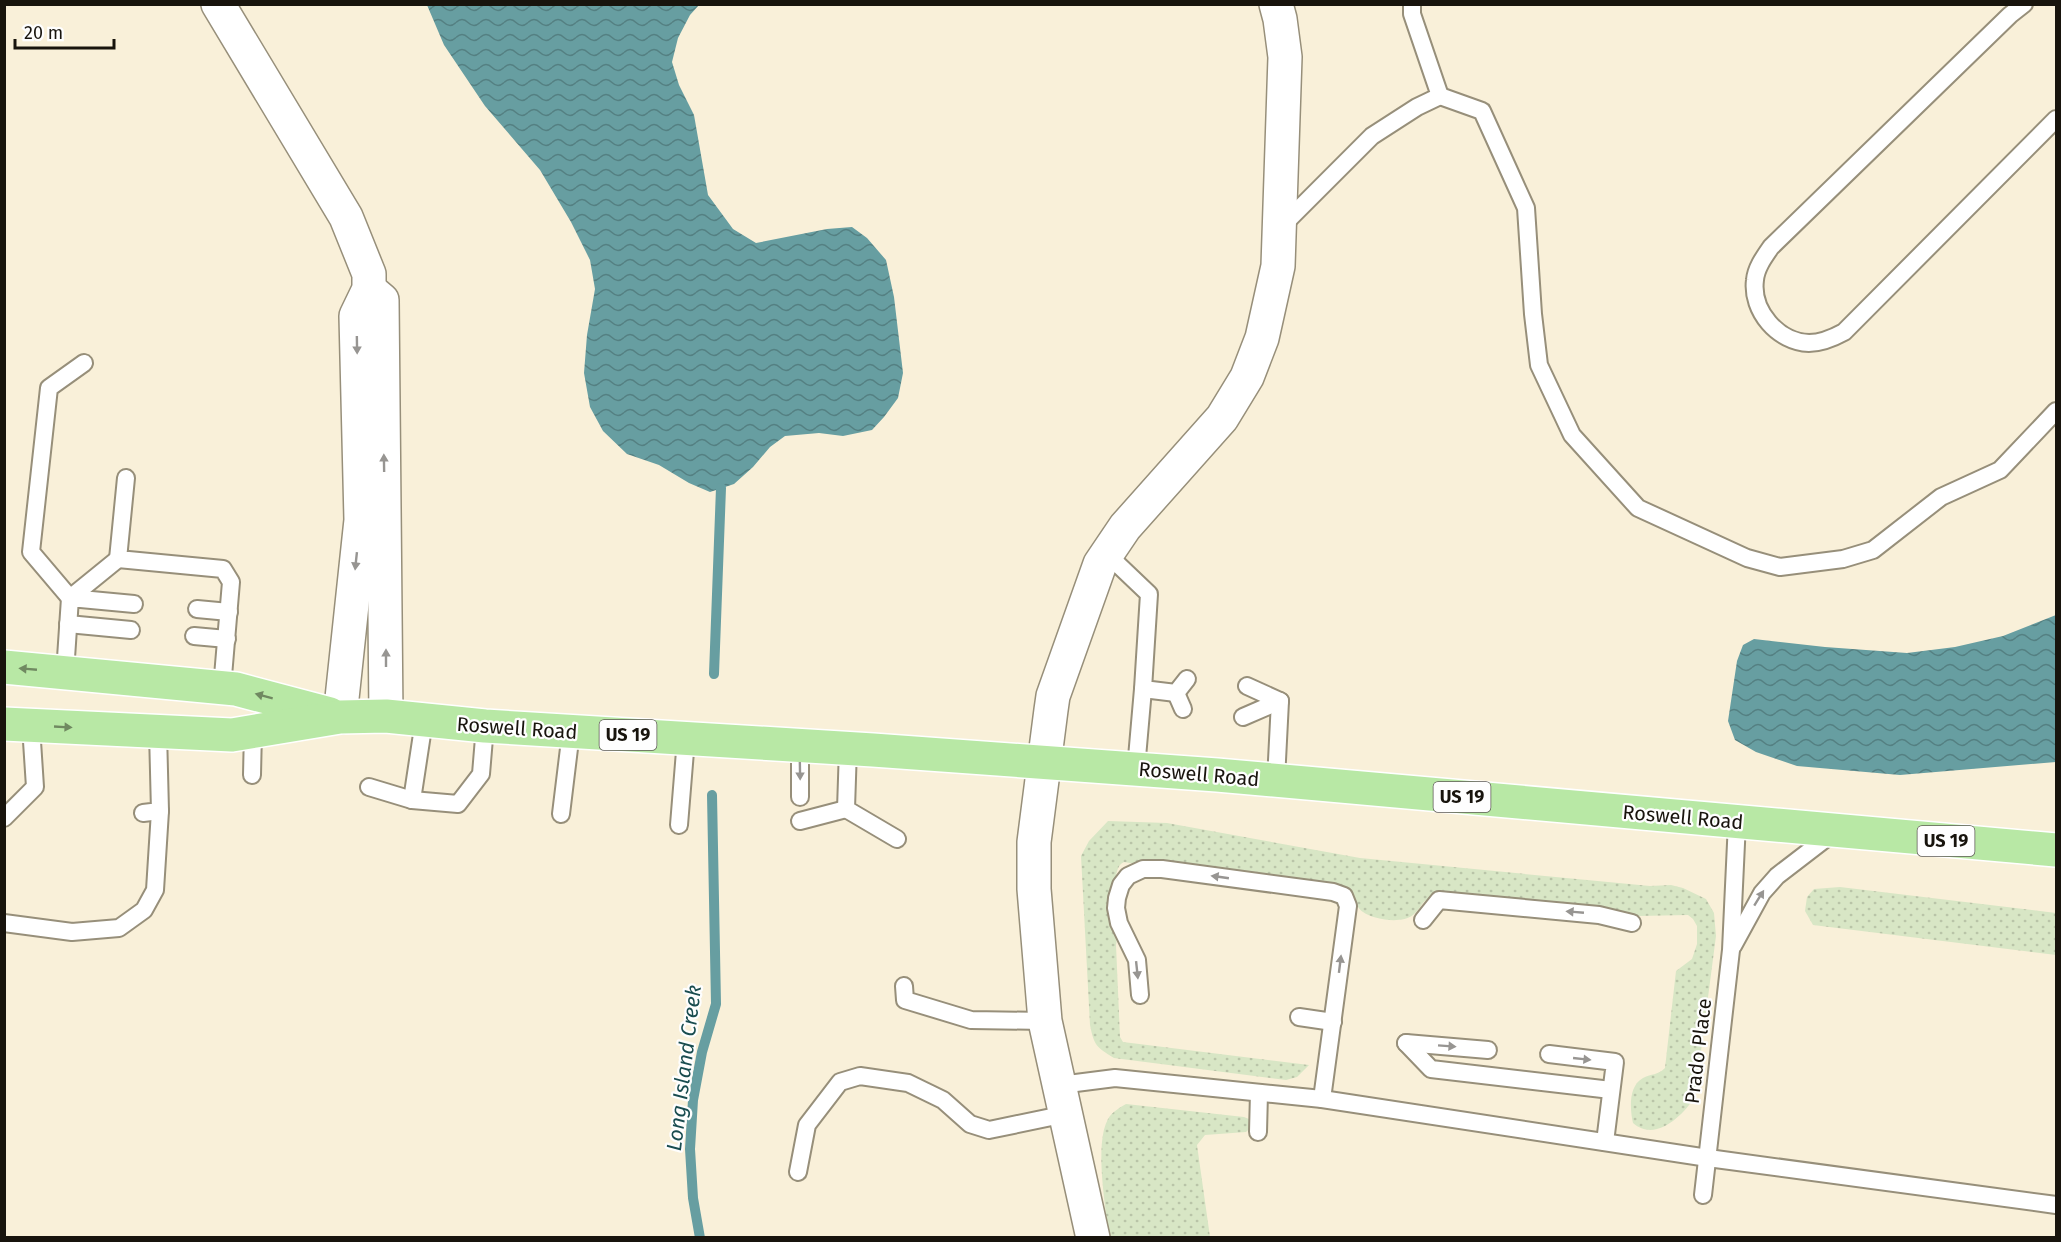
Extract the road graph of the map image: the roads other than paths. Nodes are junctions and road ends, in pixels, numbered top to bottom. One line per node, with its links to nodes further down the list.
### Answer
1 (219, 4): 11 (street)
2 (1276, 4): 7 (street)
3 (1412, 4): 5 (lane)
4 (2024, 4): 6 (lane)
5 (1440, 96): 7 (lane); 9 (lane)
6 (2056, 119)
7 (1279, 229): 12 (street)
8 (84, 363): 14 (lane)
9 (2056, 411)
10 (126, 478): 13 (lane)
11 (373, 521): 31 (street, one-way to 11); 32 (street, one-way to 32)
12 (1107, 554): 27 (lane); 43 (street)
13 (118, 559): 14 (lane); 17 (lane)
14 (70, 598): 15 (lane); 18 (lane)
15 (134, 604)
16 (197, 609): 17 (lane)
17 (229, 612): 21 (lane)
18 (68, 624): 19 (lane); 23 (lane)
19 (131, 630)
20 (194, 636): 21 (lane)
21 (227, 639): 26 (lane)
22 (4, 667): 23 (main road, Roswell Road / US 19, one-way to 22)
23 (65, 673): 26 (main road, Roswell Road / US 19)
24 (1187, 679): 28 (lane)
25 (1247, 686): 29 (lane)
26 (222, 688): 32 (main road, Roswell Road / US 19, one-way to 26)
27 (1143, 689): 28 (lane); 44 (lane)
28 (1176, 693): 30 (lane)
29 (1280, 701): 33 (lane); 46 (lane)
30 (1183, 709)
31 (386, 716): 32 (main road, Roswell Road / US 19); 34 (main road, Roswell Road / US 19)
32 (340, 717): 37 (main road, Roswell Road / US 19)
33 (1243, 717)
34 (424, 721): 36 (main road, Roswell Road / US 19); 49 (lane)
35 (17, 725): 38 (main road, Roswell Road / US 19, one-way to 38); 54 (lane)
36 (484, 726): 39 (main road, Roswell Road / US 19); 49 (lane)
37 (253, 731): 38 (main road, Roswell Road / US 19); 45 (lane)
38 (158, 732): 51 (lane)
39 (571, 732): 40 (main road, Roswell Road / US 19); 53 (lane)
40 (686, 739): 41 (main road, Roswell Road / US 19); 57 (lane)
41 (800, 746): 42 (main road, Roswell Road / US 19); 48 (lane, one-way to 48)
42 (848, 748): 43 (main road, Roswell Road / US 19); 50 (lane)
43 (1043, 762): 44 (main road, Roswell Road / US 19); 68 (street)
44 (1136, 769): 46 (main road, Roswell Road / US 19)
45 (252, 775)
46 (1276, 780): 56 (main road, Roswell Road / US 19)
47 (369, 787): 49 (lane)
48 (800, 797)
49 (412, 800)
50 (846, 809): 55 (lane); 59 (lane)
51 (160, 811): 52 (lane); 62 (lane)
52 (142, 813)
53 (561, 814)
54 (4, 818)
55 (800, 820)
56 (1737, 822): 58 (main road, Roswell Road / US 19); 64 (lane, Prado Place)
57 (679, 825)
58 (1836, 831): 60 (main road, Roswell Road / US 19); 64 (lane, Prado Place, one-way to 58)
59 (897, 839)
60 (2056, 850)
61 (1423, 920): 63 (lane, one-way to 61)
62 (4, 923)
63 (1632, 923)
64 (1731, 950): 78 (lane, Prado Place)
65 (905, 993): 68 (lane)
66 (1140, 995): 69 (lane, one-way to 66)
67 (1299, 1017): 69 (lane)
68 (1045, 1021): 74 (street)
69 (1333, 1022): 75 (lane)
70 (1488, 1050): 72 (lane, one-way to 70)
71 (1549, 1054): 72 (lane, one-way to 72)
72 (1611, 1090): 77 (lane)
73 (1259, 1093): 74 (lane); 75 (lane); 76 (lane)
74 (1063, 1099): 79 (lane); 82 (street)
75 (1323, 1100): 77 (lane)
76 (1258, 1132)
77 (1605, 1142): 78 (lane)
78 (1708, 1158): 80 (lane, Prado Place); 81 (lane)
79 (798, 1172)
80 (1703, 1195)
81 (2056, 1204)
82 (1093, 1238)

